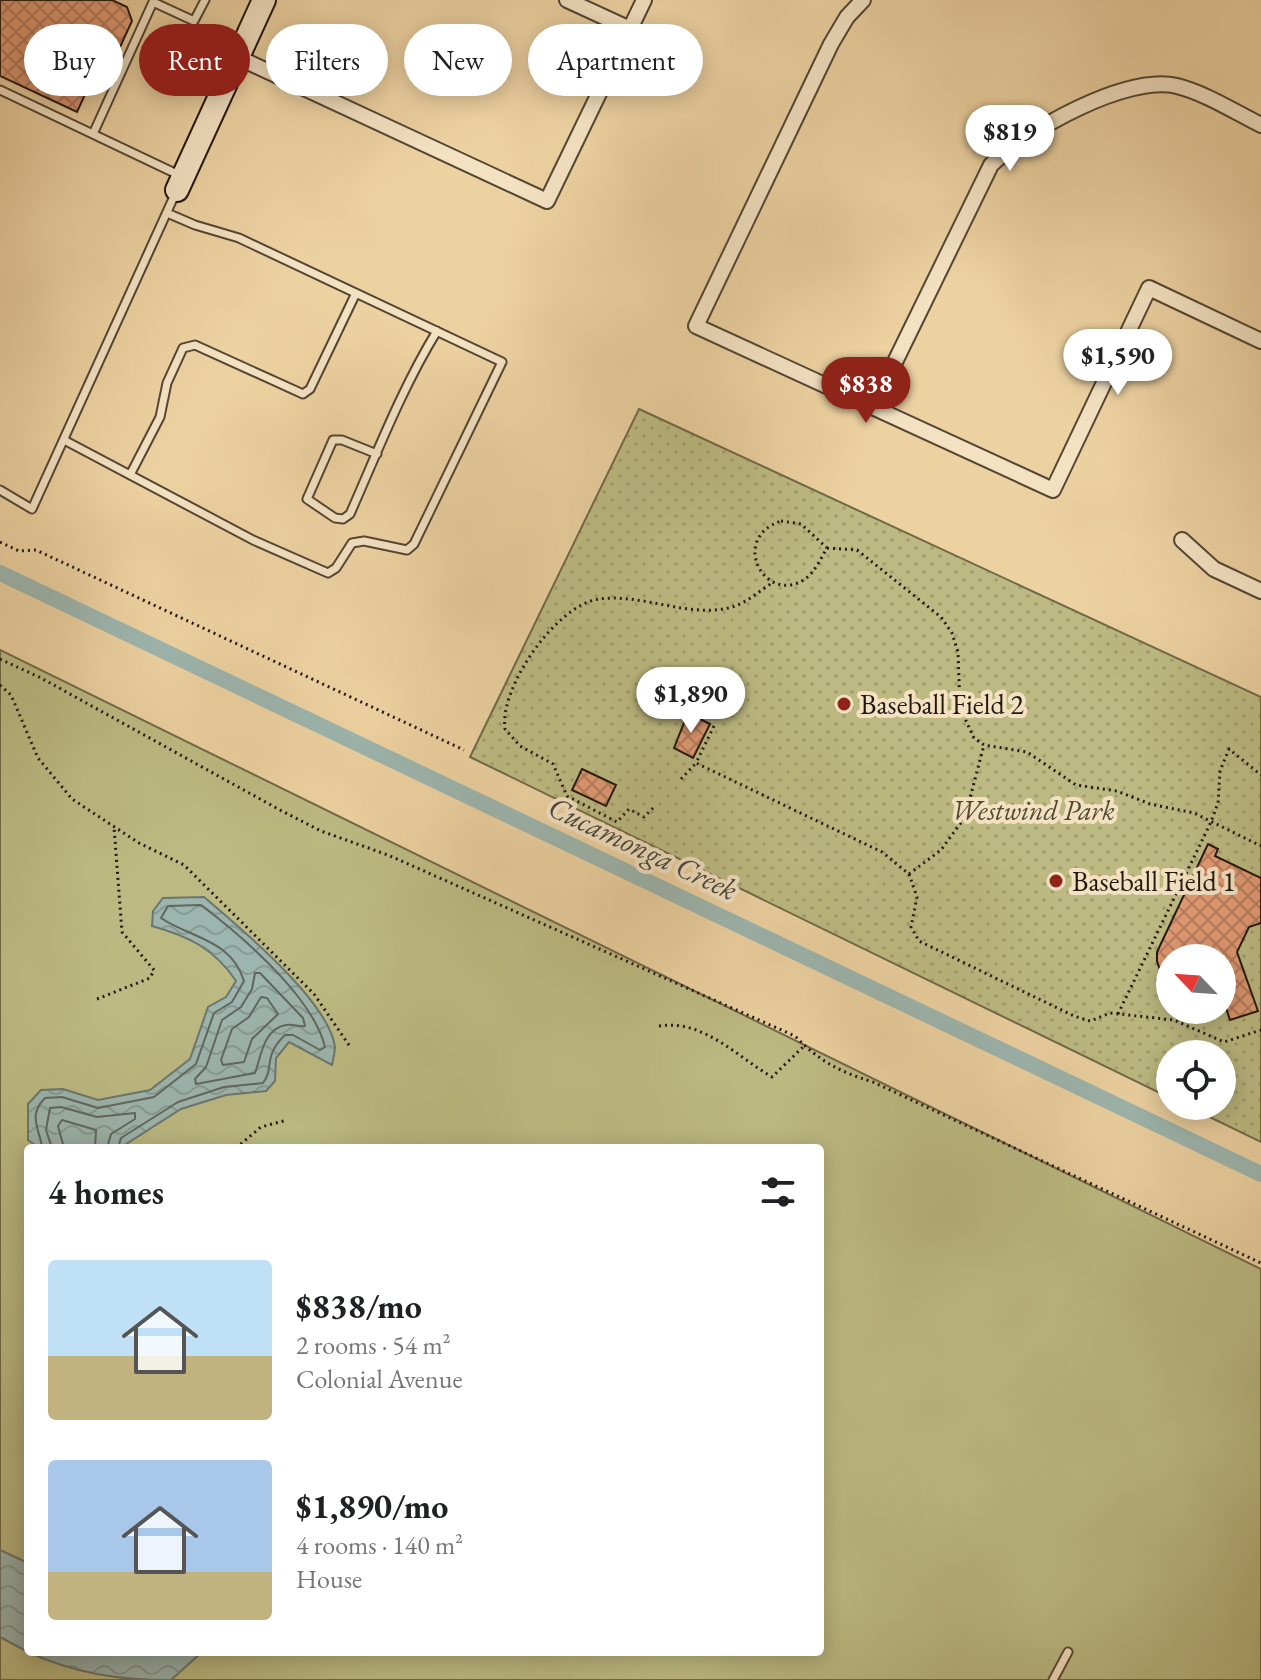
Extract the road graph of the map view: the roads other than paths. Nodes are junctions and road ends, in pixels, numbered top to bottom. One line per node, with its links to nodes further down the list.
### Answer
1 (205, 0): 6 (lane)
2 (264, 0): 9 (street)
3 (567, 0): 7 (street)
4 (644, 0): 8 (street)
5 (863, 0): 21 (street)
6 (152, 1): 15 (lane)
7 (619, 24)
8 (632, 24)
9 (250, 30)
10 (250, 63): 13 (street)
11 (0, 90): 15 (lane)
12 (219, 96): 16 (street)
13 (598, 96)
14 (1261, 125): 21 (street)
15 (93, 134): 16 (lane)
16 (180, 184): 17 (lane)
17 (167, 213): 18 (lane); 22 (lane)
18 (356, 293): 19 (lane); 24 (lane)
19 (437, 331): 23 (lane); 24 (lane)
20 (1261, 341): 21 (street)
21 (873, 407)
22 (64, 440): 24 (lane); 25 (lane)
23 (377, 454): 23 (lane)
24 (130, 475)
25 (0, 490)
26 (1182, 540): 27 (street)
27 (1261, 591)
28 (1068, 1652): 29 (lane)
29 (1053, 1680)

